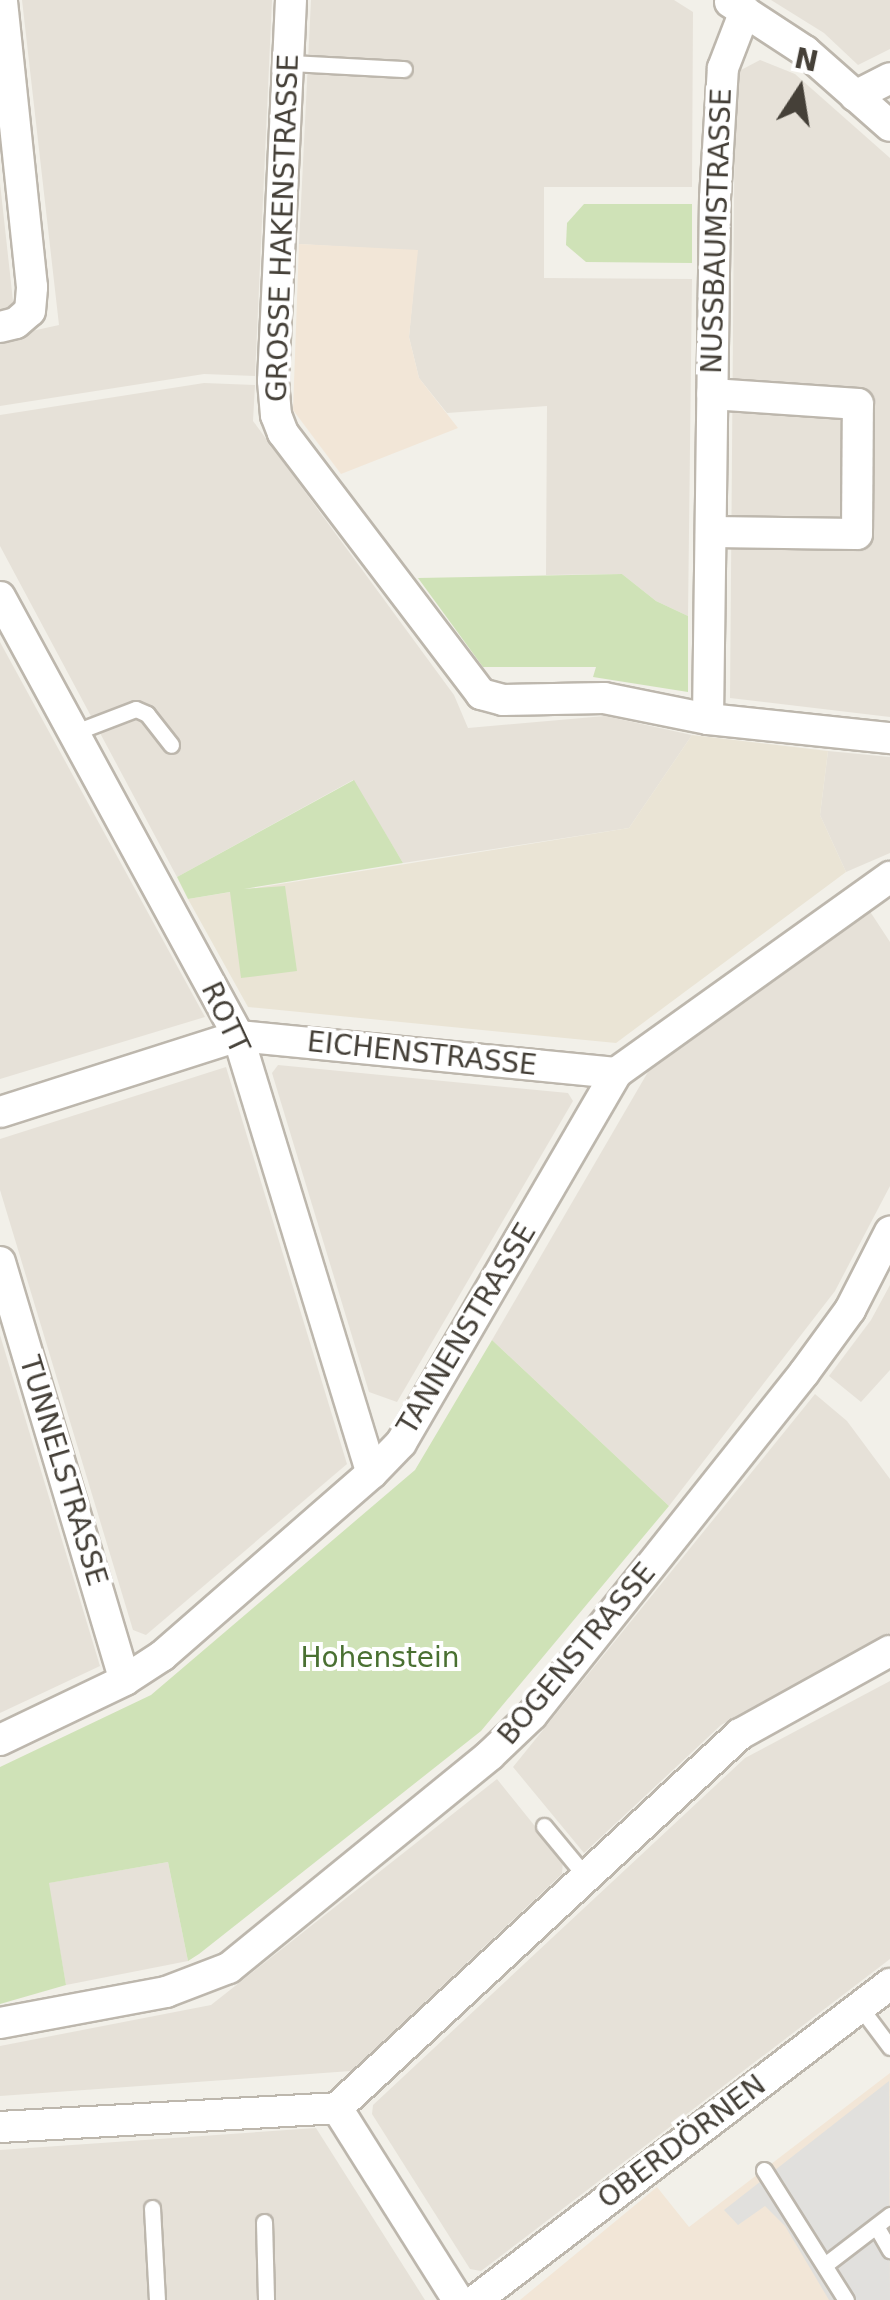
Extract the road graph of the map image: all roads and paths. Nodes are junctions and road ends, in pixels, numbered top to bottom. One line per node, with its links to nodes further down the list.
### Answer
1 (2, 0): 9 (street)
2 (292, 0): 4 (street, GROSSE HAKENSTRASSE)
3 (736, 6): 7 (street); 10 (street, NUSSBAUMSTRASSE)
4 (289, 64): 5 (lane); 13 (street, GROSSE HAKENSTRASSE)
5 (404, 70)
6 (890, 78): 7 (street)
7 (855, 96): 8 (street)
8 (890, 126)
9 (0, 327)
10 (712, 394): 11 (street, NUSSBAUMSTRASSE); 11 (street, NUSSBAUMSTRASSE)
11 (711, 532): 13 (street, NUSSBAUMSTRASSE)
12 (0, 597): 14 (street, ROTT)
13 (708, 719): 15 (street, GROSSE HAKENSTRASSE)
14 (74, 733): 16 (lane); 18 (street, ROTT)
15 (890, 738)
16 (171, 745)
17 (890, 877): 19 (street, TANNENSTRASSE)
18 (238, 1036): 19 (street, EICHENSTRASSE); 20 (street, EICHENSTRASSE); 23 (street, ROTT)
19 (616, 1073): 23 (street, TANNENSTRASSE)
20 (0, 1112)
21 (890, 1232): 31 (street, BOGENSTRASSE)
22 (0, 1262): 25 (street, TUNNELSTRASSE)
23 (372, 1472): 25 (street, TANNENSTRASSE)
24 (890, 1651): 28 (street)
25 (125, 1680): 26 (street, TANNENSTRASSE)
26 (0, 1740)
27 (544, 1826): 28 (lane)
28 (587, 1878): 33 (street)
29 (890, 1984): 30 (street, OBERDÖRNEN)
30 (860, 2007): 32 (lane); 45 (street, OBERDÖRNEN)
31 (0, 2023)
32 (890, 2047)
33 (337, 2108): 34 (street); 44 (street)
34 (0, 2127)
35 (764, 2170): 41 (lane)
36 (152, 2208): 42 (lane)
37 (890, 2215): 39 (lane)
38 (264, 2222): 43 (lane)
39 (883, 2225): 40 (lane); 41 (lane)
40 (890, 2250)
41 (826, 2264): 46 (lane)
42 (157, 2300)
43 (266, 2300)
44 (458, 2300)
45 (476, 2300)
46 (846, 2300)

